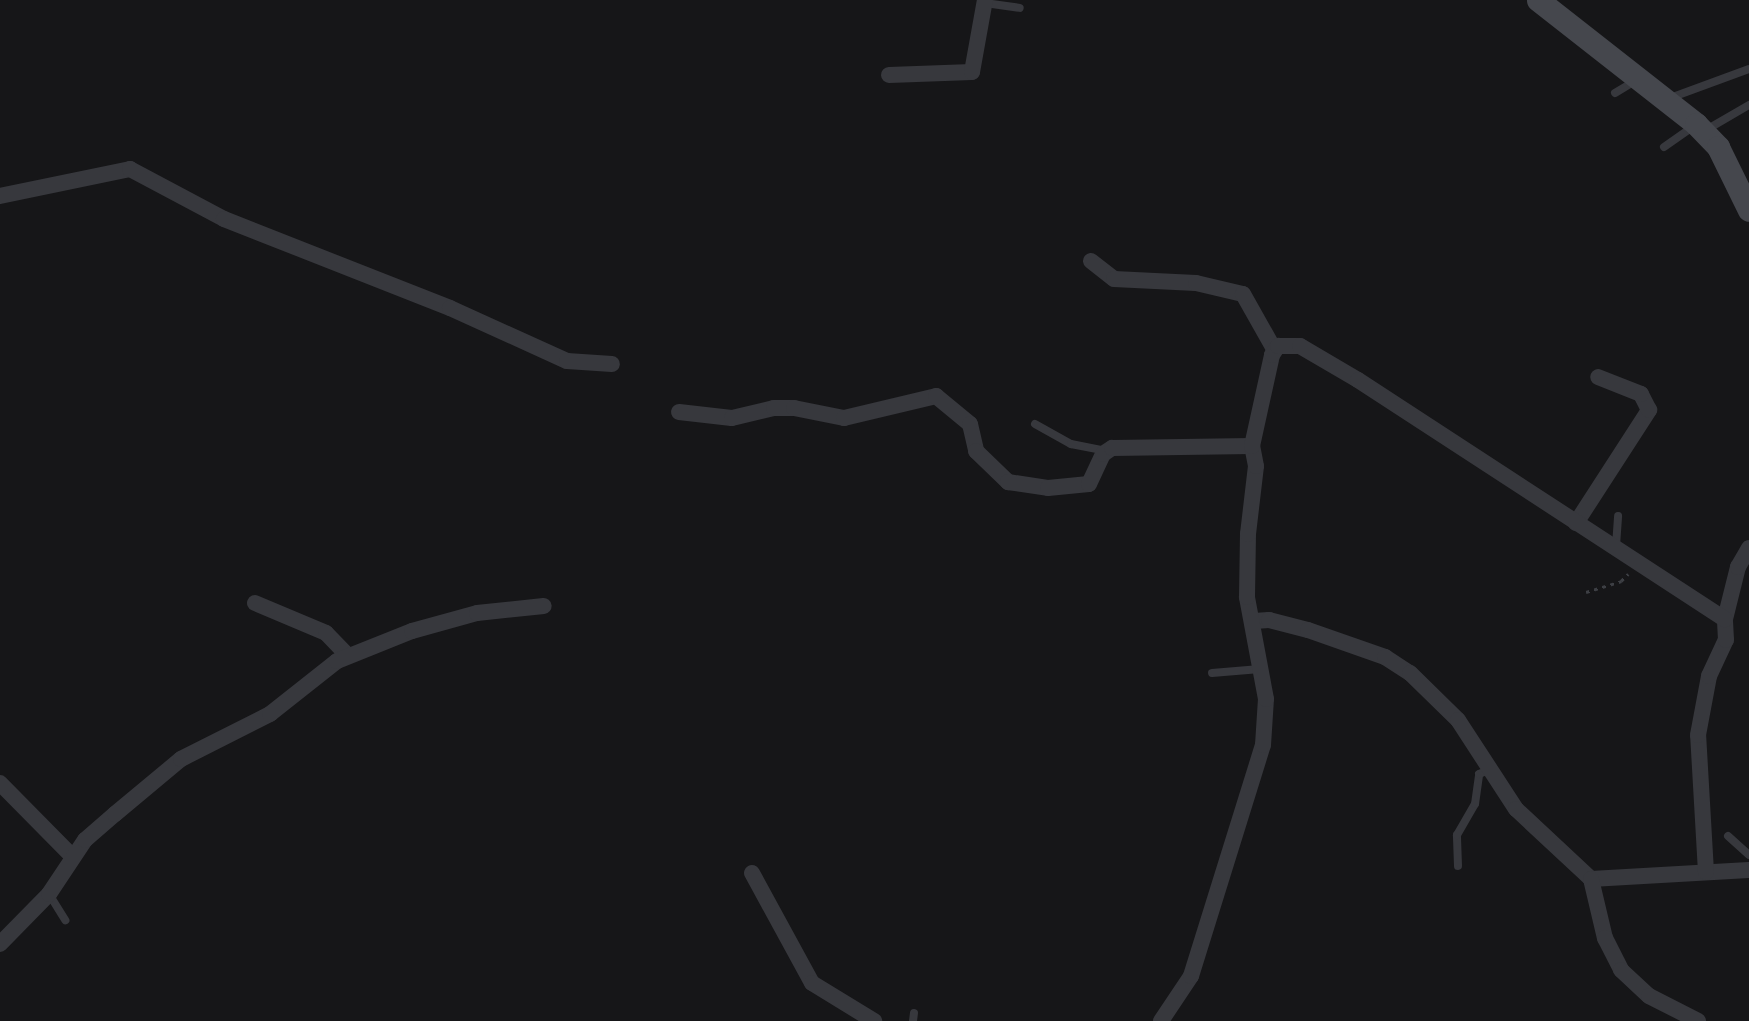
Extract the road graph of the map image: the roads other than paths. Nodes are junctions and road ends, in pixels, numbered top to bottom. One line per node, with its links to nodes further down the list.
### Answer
1 (1540, 1): 6 (street)
2 (985, 2): 3 (lane); 5 (street)
3 (1020, 8)
4 (1749, 69): 8 (lane)
5 (889, 75)
6 (1640, 76): 7 (lane); 8 (street)
7 (1615, 93)
8 (1667, 99): 10 (street)
9 (1749, 105): 10 (lane)
10 (1700, 128): 11 (lane); 13 (street)
11 (1664, 147)
12 (0, 196): 16 (street)
13 (1749, 210)
14 (1091, 261): 15 (street)
15 (1274, 349): 20 (street); 23 (street)
16 (612, 364)
17 (1598, 377): 23 (street)
18 (679, 412): 21 (street)
19 (1035, 424): 21 (lane)
20 (1252, 446): 21 (street); 29 (street)
21 (1107, 450)
22 (1618, 516): 25 (lane)
23 (1576, 523): 25 (street)
24 (1749, 548): 28 (street)
25 (1616, 549): 28 (street)
26 (255, 603): 30 (street)
27 (544, 606): 30 (street)
28 (1725, 619): 40 (street)
29 (1254, 621): 31 (street); 33 (street)
30 (347, 655): 37 (street)
31 (1260, 669): 32 (lane); 47 (street)
32 (1212, 673)
33 (1489, 770): 38 (lane); 42 (street)
34 (0, 783): 37 (street)
35 (1728, 836): 36 (lane)
36 (1749, 855)
37 (72, 856): 43 (street)
38 (1458, 866)
39 (1749, 870): 40 (street)
40 (1706, 872): 42 (street)
41 (752, 873): 46 (street)
42 (1591, 879): 48 (street)
43 (49, 894): 44 (lane); 45 (street)
44 (65, 920)
45 (0, 944)
46 (874, 1021)
47 (1161, 1021)
48 (1698, 1021)

